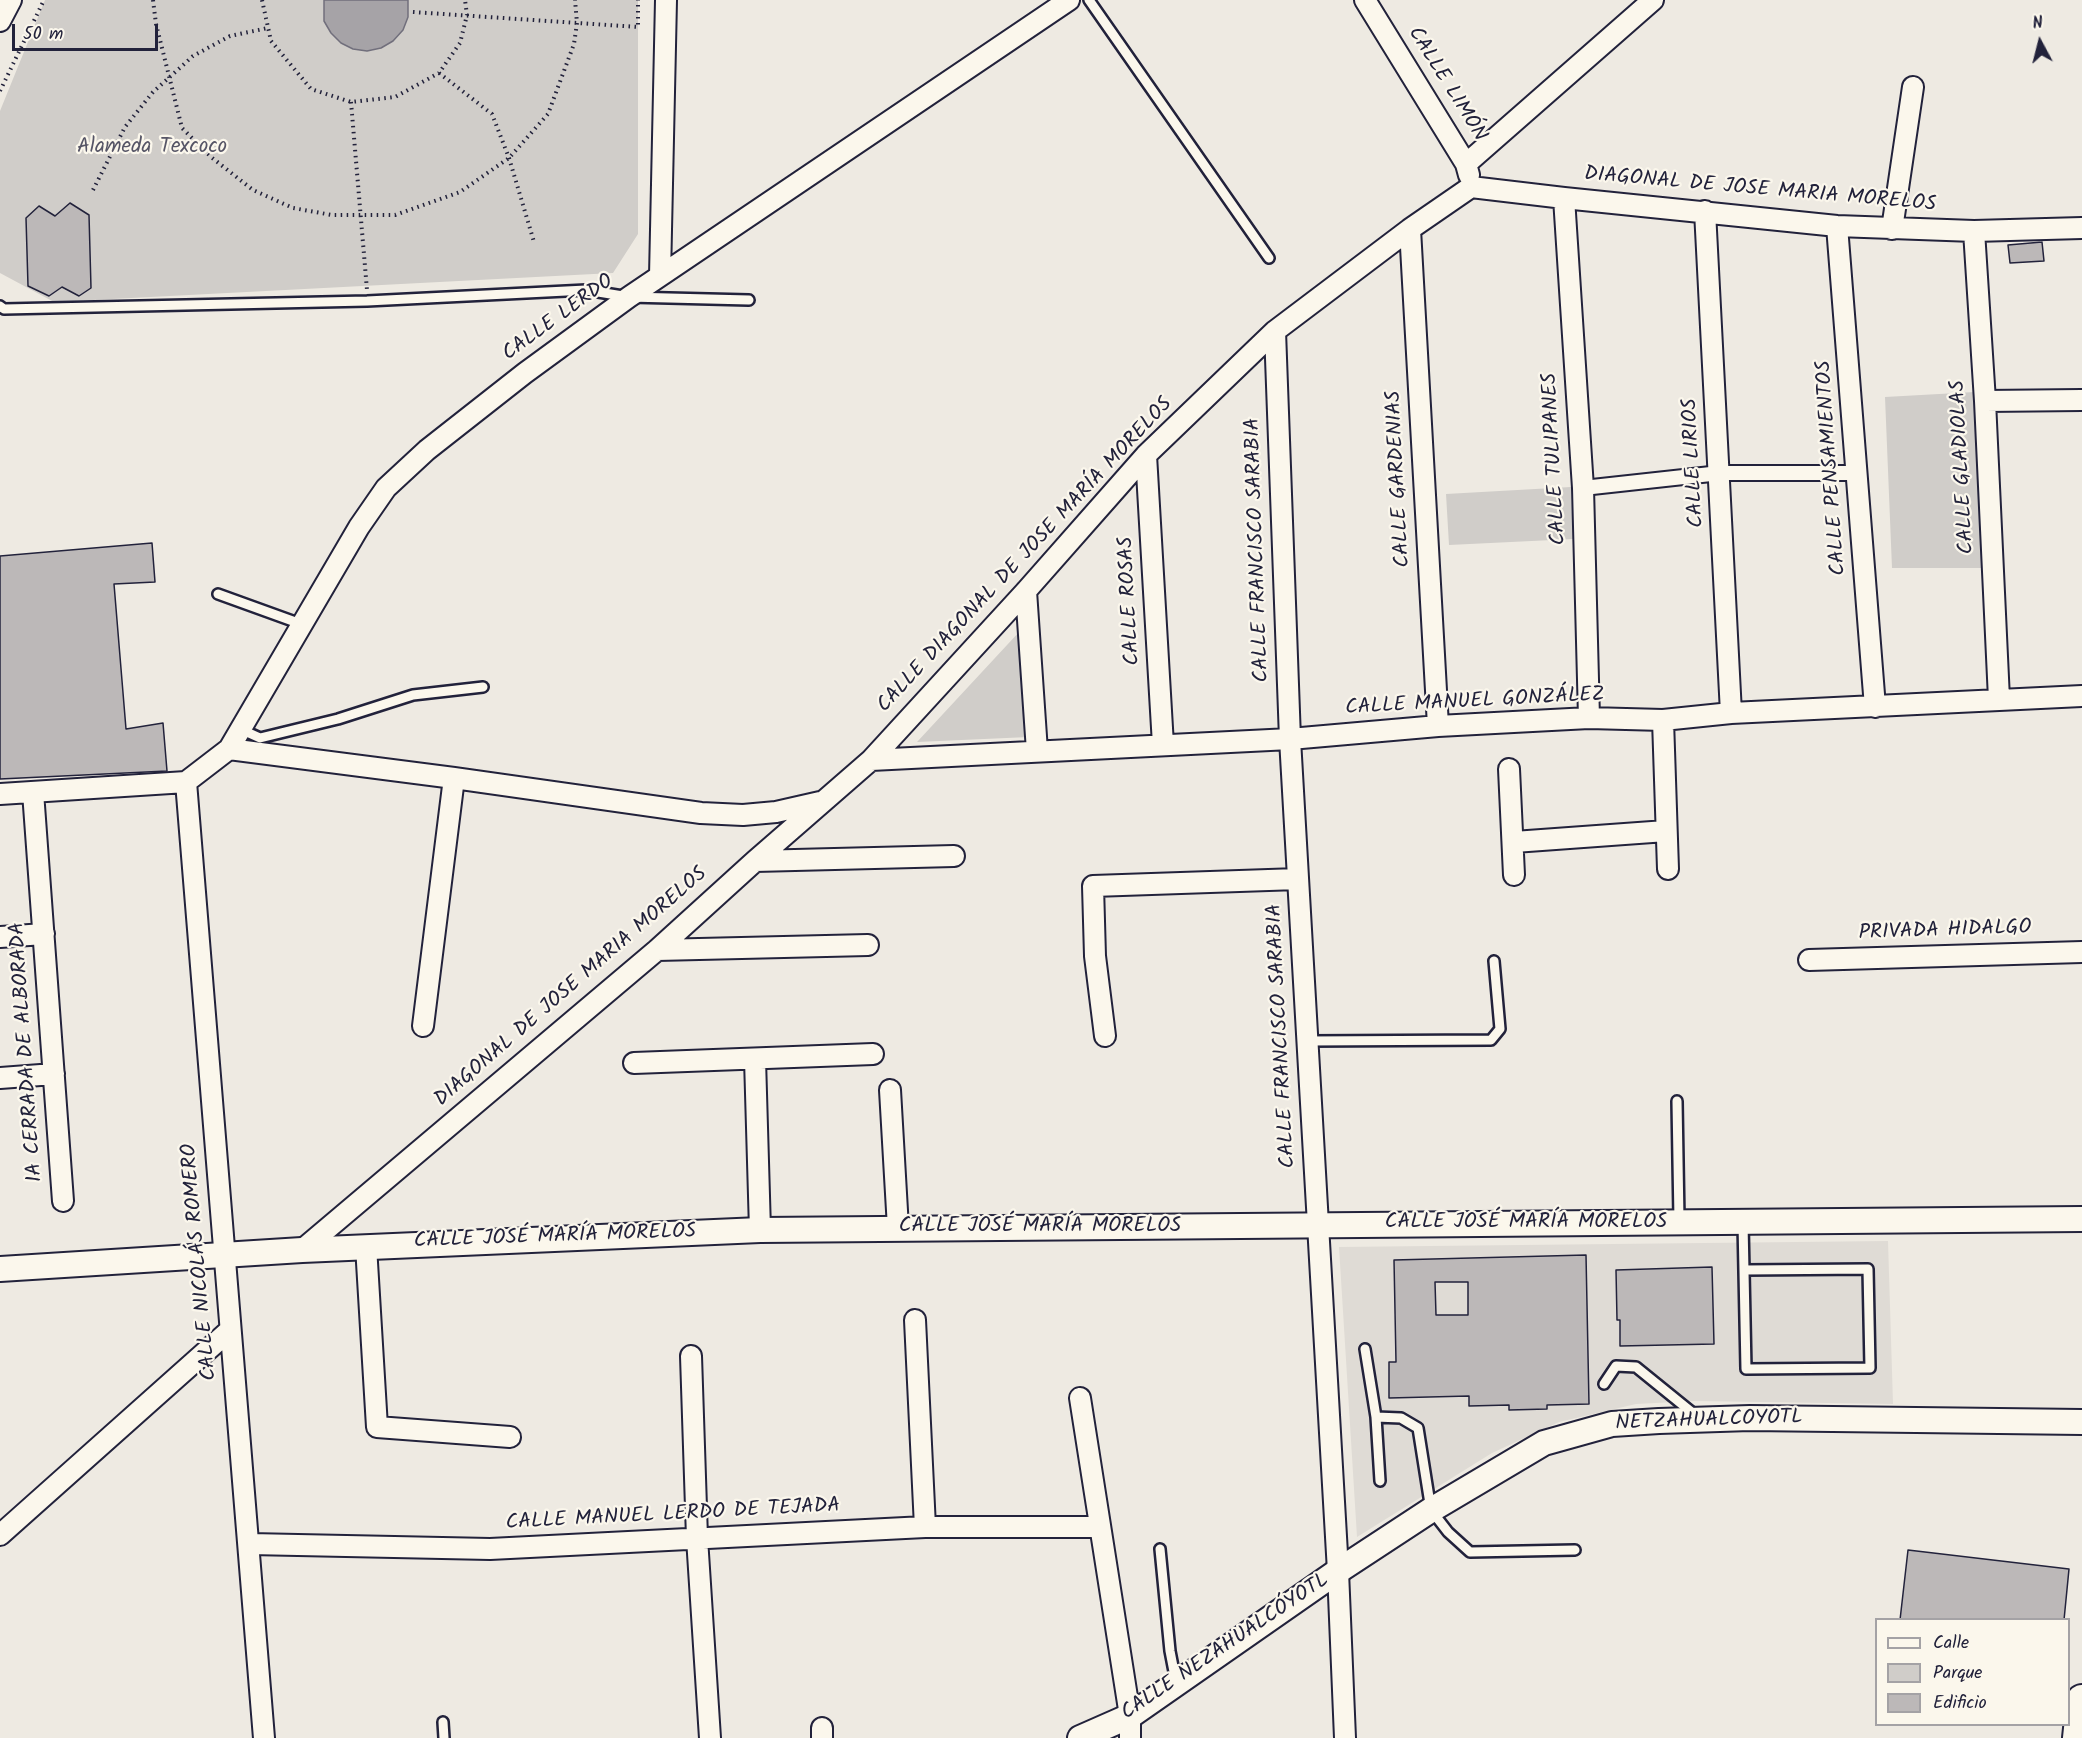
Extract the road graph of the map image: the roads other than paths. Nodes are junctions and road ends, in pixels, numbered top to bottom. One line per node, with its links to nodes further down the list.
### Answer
1 (10, 0): 7 (street)
2 (666, 0): 19 (street)
3 (1069, 0): 19 (street, CALLE LERDO)
4 (1089, 0): 18 (lane)
5 (1365, 0): 9 (street, CALLE LIMÓN)
6 (1653, 0): 9 (street)
7 (0, 21)
8 (1913, 87): 16 (street)
9 (1466, 164): 10 (street, CALLE LIMÓN)
10 (1471, 187): 11 (street, DIAGONAL DE JOSE MARIA MORELOS); 15 (street, CALLE DIAGONAL DE JOSE MARÍA MORELOS)
11 (1564, 198): 12 (street, DIAGONAL DE JOSE MARIA MORELOS); 29 (street, CALLE TULIPANES)
12 (1705, 211): 13 (street, DIAGONAL DE JOSE MARIA MORELOS); 27 (street, CALLE LIRIOS)
13 (1837, 226): 16 (street, DIAGONAL DE JOSE MARIA MORELOS); 28 (street, CALLE PENSAMIENTOS)
14 (2082, 228): 17 (street, DIAGONAL DE JOSE MARIA MORELOS)
15 (1410, 229): 23 (street, CALLE DIAGONAL DE JOSE MARÍA MORELOS); 40 (street, CALLE GARDENIAS)
16 (1892, 229): 17 (street, DIAGONAL DE JOSE MARIA MORELOS)
17 (1974, 231): 25 (street, CALLE GLADIOLAS)
18 (1269, 258)
19 (660, 276): 20 (street, CALLE LERDO)
20 (628, 297): 21 (lane); 22 (lane); 32 (street, CALLE LERDO)
21 (749, 300)
22 (0, 306)
23 (1275, 331): 26 (street, CALLE DIAGONAL DE JOSE MARÍA MORELOS); 42 (street, CALLE FRANCISCO SARABIA)
24 (2082, 400): 25 (street)
25 (1985, 401): 35 (street, CALLE GLADIOLAS)
26 (1146, 455): 30 (street, CALLE DIAGONAL DE JOSE MARÍA MORELOS); 43 (street, CALLE ROSAS)
27 (1720, 473): 28 (street); 29 (street); 37 (street, CALLE LIRIOS)
28 (1858, 473): 36 (street, CALLE PENSAMIENTOS)
29 (1583, 488): 38 (street, CALLE TULIPANES)
30 (1026, 591): 45 (street); 46 (street, CALLE DIAGONAL DE JOSE MARÍA MORELOS)
31 (218, 594): 32 (lane)
32 (301, 624): 41 (street, CALLE LERDO)
33 (483, 687): 41 (lane)
34 (2082, 696): 35 (street, CALLE MANUEL GONZÁLEZ)
35 (1999, 699): 36 (street, CALLE MANUEL GONZÁLEZ)
36 (1875, 707): 37 (street, CALLE MANUEL GONZÁLEZ)
37 (1731, 713): 39 (street, CALLE MANUEL GONZÁLEZ)
38 (1589, 718): 39 (street, CALLE MANUEL GONZÁLEZ); 40 (street, CALLE MANUEL GONZÁLEZ)
39 (1663, 720): 53 (street)
40 (1438, 726): 42 (street, CALLE MANUEL GONZÁLEZ)
41 (240, 729): 44 (street, CALLE LERDO)
42 (1290, 739): 43 (street, CALLE MANUEL GONZÁLEZ); 59 (street, CALLE FRANCISCO SARABIA)
43 (1163, 745): 45 (street, CALLE MANUEL GONZÁLEZ)
44 (229, 749): 48 (street); 49 (street, CALLE LERDO)
45 (1037, 751): 46 (street, CALLE MANUEL GONZÁLEZ)
46 (871, 760): 52 (street, DIAGONAL DE JOSE MARIA MORELOS)
47 (1509, 769): 54 (street)
48 (454, 778): 52 (street); 67 (street)
49 (186, 782): 50 (street); 86 (street, CALLE NICOLÁS ROMERO)
50 (33, 792): 51 (street); 60 (street, 1A CERRADA DE ALBORADA)
51 (0, 794)
52 (822, 801): 56 (street, DIAGONAL DE JOSE MARIA MORELOS)
53 (1666, 831): 54 (street); 57 (street)
54 (1514, 842): 58 (street)
55 (954, 856): 56 (street)
56 (755, 861): 63 (street, DIAGONAL DE JOSE MARIA MORELOS)
57 (1668, 868)
58 (1514, 875)
59 (1298, 879): 68 (street); 69 (street, CALLE FRANCISCO SARABIA)
60 (44, 934): 61 (street); 73 (street, 1A CERRADA DE ALBORADA)
61 (0, 937)
62 (868, 945): 63 (street)
63 (657, 950): 85 (street, DIAGONAL DE JOSE MARIA MORELOS)
64 (2082, 952): 65 (street, PRIVADA HIDALGO)
65 (1809, 960)
66 (1494, 961): 69 (lane)
67 (423, 1026)
68 (1105, 1036)
69 (1308, 1041): 81 (street, CALLE FRANCISCO SARABIA)
70 (873, 1054): 71 (street)
71 (755, 1059): 72 (street); 83 (street)
72 (634, 1064)
73 (54, 1074): 74 (street); 77 (street, 1A CERRADA DE ALBORADA)
74 (0, 1078)
75 (890, 1090): 82 (street)
76 (1677, 1101): 79 (lane)
77 (63, 1201)
78 (2082, 1219): 80 (street, CALLE JOSÉ MARÍA MORELOS)
79 (1679, 1222): 80 (street, CALLE JOSÉ MARÍA MORELOS); 81 (street, CALLE JOSÉ MARÍA MORELOS)
80 (1743, 1222): 88 (lane)
81 (1318, 1225): 82 (street, CALLE JOSÉ MARÍA MORELOS); 108 (street, CALLE FRANCISCO SARABIA)
82 (898, 1228): 83 (street, CALLE JOSÉ MARÍA MORELOS)
83 (760, 1230): 84 (street, CALLE JOSÉ MARÍA MORELOS)
84 (366, 1246): 85 (street, CALLE JOSÉ MARÍA MORELOS); 98 (street)
85 (302, 1250): 86 (street, CALLE JOSÉ MARÍA MORELOS)
86 (224, 1255): 87 (street, CALLE JOSÉ MARÍA MORELOS); 90 (street, CALLE NICOLÁS ROMERO)
87 (0, 1269)
88 (1745, 1270): 88 (lane)
89 (915, 1320): 101 (street)
90 (230, 1330): 103 (street); 105 (street, CALLE NICOLÁS ROMERO)
91 (1365, 1349): 95 (lane)
92 (691, 1356): 104 (street)
93 (1604, 1384): 96 (lane)
94 (1080, 1398): 102 (street)
95 (1376, 1418): 99 (lane); 100 (lane)
96 (1701, 1420): 97 (street, NETZAHUALCOYOTL); 100 (street, NETZAHUALCOYOTL)
97 (2082, 1422)
98 (510, 1437)
99 (1380, 1481)
100 (1431, 1510): 107 (lane); 108 (street, NETZAHUALCOYOTL)
101 (925, 1527): 102 (street, CALLE MANUEL LERDO DE TEJADA); 104 (street, CALLE MANUEL LERDO DE TEJADA)
102 (1099, 1527): 112 (street)
103 (0, 1535)
104 (697, 1538): 105 (street, CALLE MANUEL LERDO DE TEJADA); 115 (street)
105 (250, 1544): 113 (street, CALLE NICOLÁS ROMERO)
106 (1160, 1549): 109 (lane)
107 (1575, 1550)
108 (1338, 1571): 109 (street, CALLE NEZAHUALCÓYOTL); 117 (street, CALLE FRANCISCO SARABIA)
109 (1176, 1684): 112 (street, CALLE NEZAHUALCÓYOTL)
110 (2082, 1700): 118 (main road)
111 (443, 1722): 114 (lane)
112 (1130, 1727): 116 (street, CALLE NEZAHUALCÓYOTL)
113 (264, 1738)
114 (444, 1738)
115 (710, 1738)
116 (1080, 1738)
117 (1345, 1738)
118 (2078, 1738)

